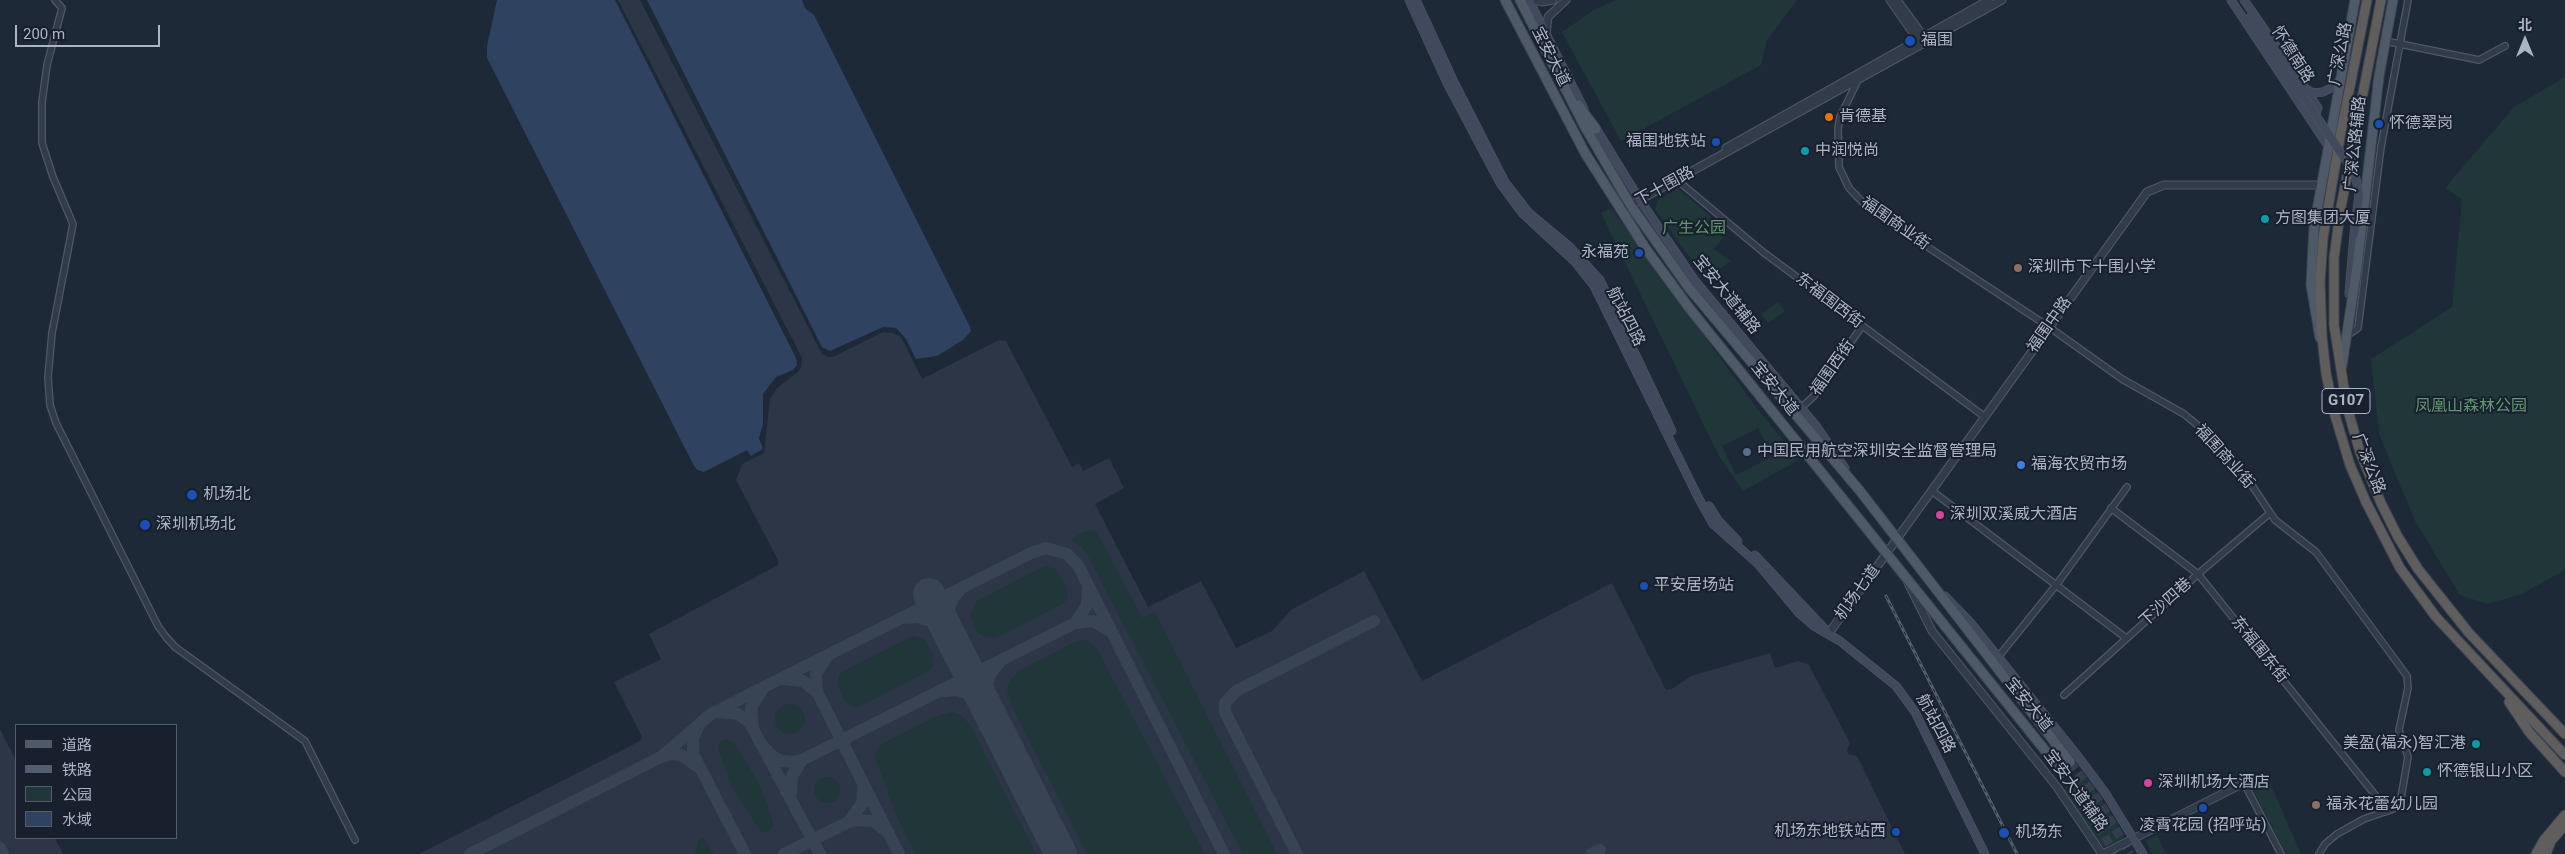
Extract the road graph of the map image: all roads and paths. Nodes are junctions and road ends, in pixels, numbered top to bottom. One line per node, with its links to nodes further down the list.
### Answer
1 (55, 0): 73 (street)
2 (1410, 0): 58 (main road, 航站四路)
3 (1416, 0): 58 (main road, 航站四路)
4 (1505, 0): 38 (main road, 宝安大道)
5 (1520, 0): 29 (main road, 宝安大道)
6 (1528, 0): 22 (main road, 宝安大道辅路)
7 (1534, 0): 8 (street)
8 (1553, 0)
9 (1890, 0): 23 (street)
10 (1897, 0): 23 (street)
11 (1989, 0): 23 (street, 下十围路)
12 (2002, 0): 23 (street, 下十围路)
13 (2231, 0): 31 (main road, 怀德南路)
14 (2240, 0): 30 (main road, 怀德南路)
15 (2244, 0): 30 (main road, 怀德南路)
16 (2355, 0): 27 (main road, 广深公路辅路)
17 (2367, 0): 43 (highway, 广深公路 / G107)
18 (2381, 0): 44 (highway, 广深公路 / G107)
19 (2393, 0): 24 (main road, 广深公路辅路)
20 (2408, 0): 25 (street)
21 (1563, 1): 22 (street)
22 (1548, 39): 32 (main road, 宝安大道辅路)
23 (1923, 41): 28 (street, 下十围路); 36 (street, 下十围路)
24 (2385, 41): 25 (street); 39 (main road, 广深公路辅路)
25 (2400, 44): 26 (street); 42 (street)
26 (2506, 46)
27 (2342, 76): 30 (main road, 怀德南路); 33 (main road, 广深公路辅路)
28 (1857, 82): 34 (street, 下十围路); 41 (street, 福围商业街)
29 (1563, 84): 32 (main road); 37 (main road, 宝安大道)
30 (2304, 93): 31 (main road); 39 (main road, 怀德南路, bridge)
31 (2304, 111): 33 (main road, 怀德南路)
32 (1596, 129): 36 (main road, 宝安大道辅路)
33 (2328, 146): 35 (main road, 广深公路辅路)
34 (1677, 180): 36 (street, 下十围路); 40 (street, 东福围西街)
35 (2320, 185): 41 (street, 福围中路); 43 (main road, 广深公路辅路)
36 (1639, 199): 37 (street, 下十围路); 45 (main road, 宝安大道辅路)
37 (1630, 204): 38 (street, 下十围路); 48 (main road, 宝安大道)
38 (1620, 210): 53 (main road, 宝安大道)
39 (2347, 323): 42 (main road, 广深公路辅路)
40 (1862, 326): 45 (street, 福围西街); 46 (street, 东福围西街)
41 (2048, 327): 46 (street, 福围中路); 51 (street, 福围商业街)
42 (2345, 338): 44 (main road, 广深公路辅路)
43 (2324, 363): 61 (highway, 广深公路 / G107)
44 (2342, 382): 63 (highway, 广深公路 / G107)
45 (1801, 408): 48 (main road, 宝安大道辅路)
46 (1985, 417): 49 (street, 福围中路)
47 (2127, 487): 50 (street)
48 (1860, 491): 52 (main road, 宝安大道)
49 (1932, 491): 52 (street, 福围中路); 56 (street)
50 (2111, 508): 55 (street, 东福围东街); 56 (street)
51 (2270, 513): 55 (street, 下沙四巷); 69 (street, 福围商业街)
52 (1898, 538): 53 (street, 福围中路); 57 (main road, 宝安大道)
53 (1887, 554): 54 (main road, 宝安大道); 58 (street, 机场七道)
54 (1904, 574): 66 (main road, 宝安大道); 75 (street, 宝安大道辅路)
55 (2198, 574): 59 (street, 下沙四巷); 69 (street, 东福围东街)
56 (2057, 584): 59 (street); 60 (street)
57 (1936, 586): 60 (main road, 宝安大道辅路); 65 (main road, 宝安大道)
58 (1829, 633): 74 (main road, 航站四路)
59 (2126, 638): 62 (street, 下沙四巷)
60 (1999, 656): 72 (main road, 宝安大道辅路)
61 (2503, 690): 64 (highway, 广深公路 / G107); 67 (highway)
62 (2064, 695)
63 (2565, 734)
64 (2565, 755)
65 (2070, 762)
66 (2060, 770)
67 (2565, 772)
68 (2244, 783): 72 (street); 77 (street)
69 (2388, 811): 78 (street)
70 (2565, 815): 79 (highway)
71 (2565, 825): 80 (highway)
72 (2135, 838): 75 (street); 76 (main road, 宝安大道辅路)
73 (355, 840)
74 (1985, 854)
75 (2103, 854)
76 (2143, 854)
77 (2281, 854)
78 (2319, 854)
79 (2536, 854)
80 (2546, 854)

